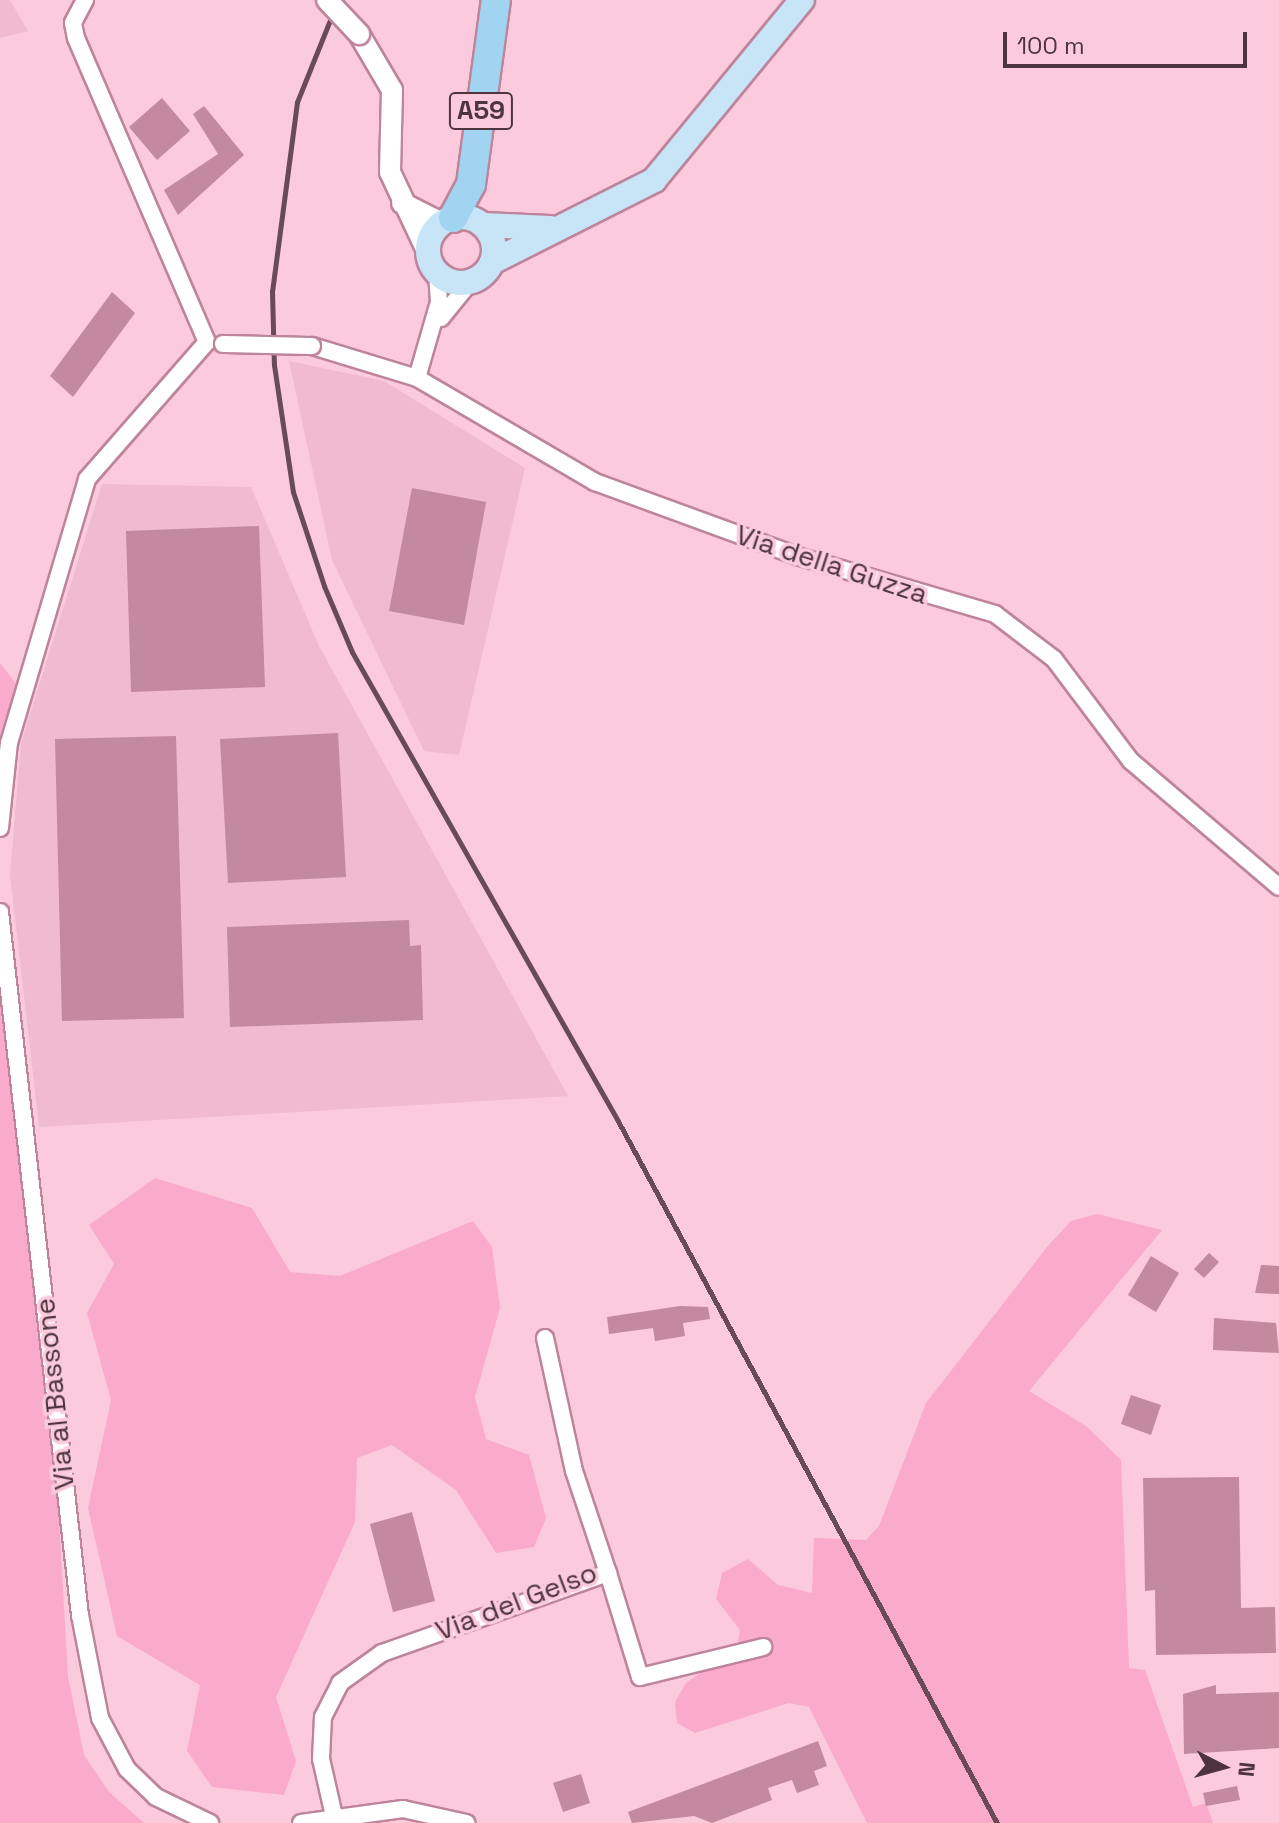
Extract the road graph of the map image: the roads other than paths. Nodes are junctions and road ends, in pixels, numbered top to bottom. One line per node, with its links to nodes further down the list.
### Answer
1 (85, 0): 13 (street)
2 (327, 0): 5 (street, bridge)
3 (496, 0): 6 (highway, A59)
4 (802, 0): 8 (main road)
5 (398, 201): 6 (street); 10 (street)
6 (447, 220): 7 (main road); 10 (main road)
7 (484, 225): 8 (main road); 9 (main road)
8 (552, 228): 9 (main road)
9 (492, 262): 11 (main road)
10 (433, 263): 11 (main road); 12 (street)
11 (471, 281): 12 (street)
12 (434, 329): 14 (street)
13 (215, 343): 14 (street, Via della Guzza, bridge); 15 (street)
14 (417, 378): 16 (street, Via della Guzza)
15 (0, 828)
16 (1279, 887)
17 (0, 912): 22 (street, Via al Bassone)
18 (545, 1338): 19 (street, Via del Gelso)
19 (608, 1573): 20 (street); 21 (street, Via del Gelso)
20 (763, 1647)
21 (334, 1816): 23 (street); 24 (street)
22 (210, 1823)
23 (301, 1823)
24 (466, 1823)

